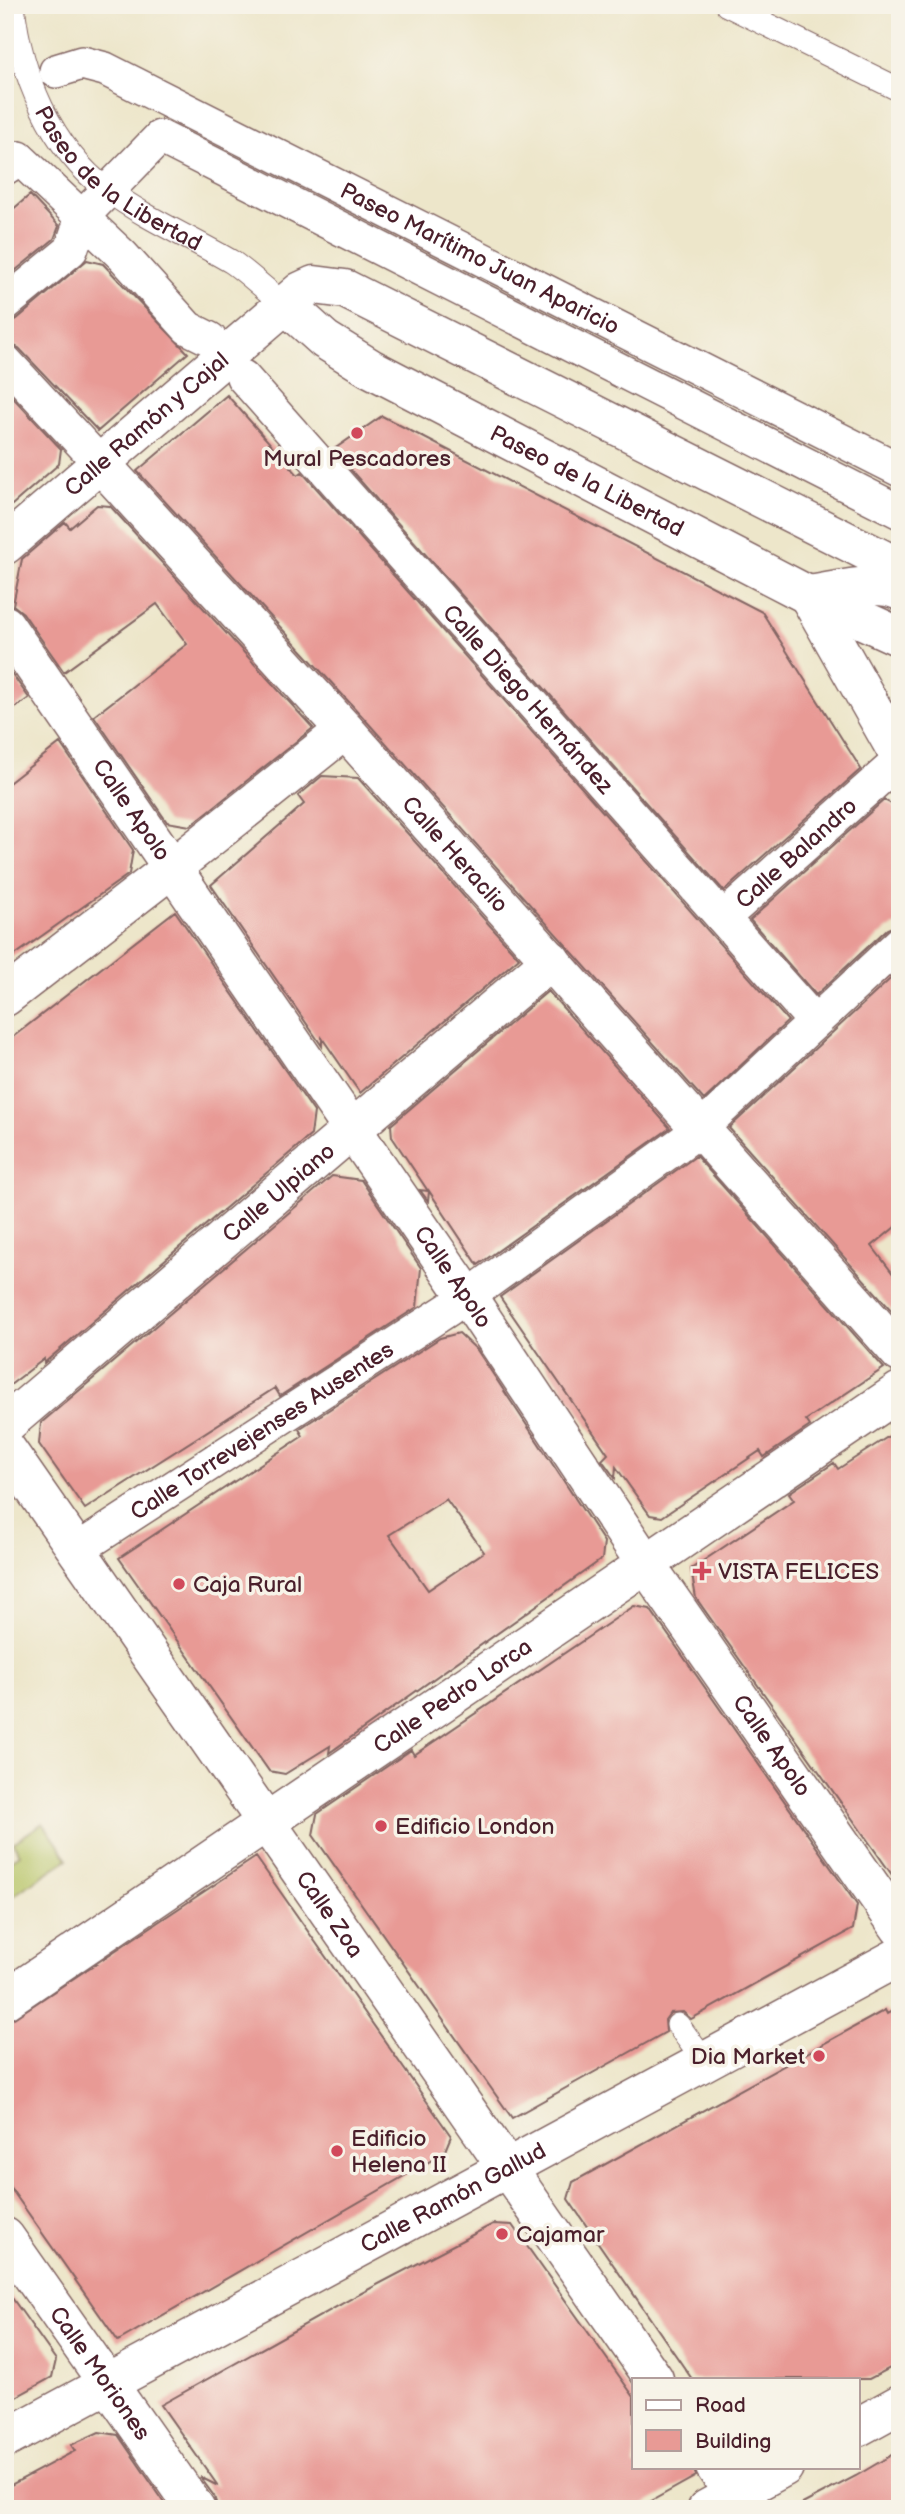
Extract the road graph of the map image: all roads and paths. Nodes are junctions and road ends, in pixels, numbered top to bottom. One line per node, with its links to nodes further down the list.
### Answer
1 (13, 5): 6 (lane, Paseo de la Libertad)
2 (727, 5): 4 (lane)
3 (56, 71): 14 (street, Paseo Marítimo Juan Aparicio)
4 (900, 90)
5 (5, 168): 7 (street)
6 (108, 191): 7 (street); 9 (lane, Paseo de la Libertad); 15 (street)
7 (82, 217): 8 (street); 10 (street)
8 (5, 304)
9 (286, 305): 13 (street, Calle Ramón y Cajal); 17 (street); 19 (street, Paseo de la Libertad)
10 (210, 339)
11 (5, 361): 13 (street, Calle Heraclio)
12 (243, 377): 25 (street, Calle Diego Hernández)
13 (101, 464): 16 (street, Calle Ramón y Cajal); 22 (street, Calle Heraclio)
14 (900, 470)
15 (900, 512)
16 (5, 545)
17 (900, 568)
18 (900, 591): 19 (street)
19 (808, 595): 21 (street, Paseo de la Libertad); 23 (street)
20 (5, 625): 24 (street, Calle Apolo)
21 (900, 637)
22 (345, 730): 24 (street); 27 (street, Calle Heraclio)
23 (900, 758): 25 (street, Calle Balandro)
24 (172, 868): 28 (street); 30 (street, Calle Apolo)
25 (723, 918): 29 (street, Calle Diego Hernández)
26 (900, 943): 29 (street)
27 (551, 960): 30 (street, Calle Ulpiano); 33 (street, Calle Heraclio)
28 (5, 997)
29 (814, 1021): 31 (street)
30 (352, 1129): 35 (street, Calle Ulpiano); 38 (street, Calle Apolo)
31 (485, 1284)
32 (449, 1309): 37 (street, Calle Torrevejenses Ausentes)
33 (900, 1353)
34 (900, 1391): 38 (street, Calle Pedro Lorca)
35 (5, 1424)
36 (5, 1447): 37 (street, Calle Zoa)
37 (77, 1550): 39 (street, Calle Zoa)
38 (645, 1563): 39 (street, Calle Pedro Lorca); 40 (street, Calle Apolo)
39 (266, 1821): 42 (street, Calle Pedro Lorca); 45 (street, Calle Zoa)
40 (900, 1928)
41 (900, 1956): 44 (street, Calle Ramón Gallud)
42 (5, 2000)
43 (678, 2025): 44 (lane)
44 (704, 2061): 45 (street, Calle Ramón Gallud)
45 (507, 2167): 47 (street, Calle Zoa); 48 (street, Calle Ramón Gallud)
46 (5, 2237): 48 (street, Calle Moriones)
47 (653, 2378)
48 (108, 2383): 51 (street, Calle Ramón Gallud); 54 (street, Calle Moriones)
49 (900, 2404): 50 (street)
50 (860, 2426)
51 (5, 2439)
52 (782, 2468): 53 (street)
53 (725, 2495)
54 (196, 2509)

